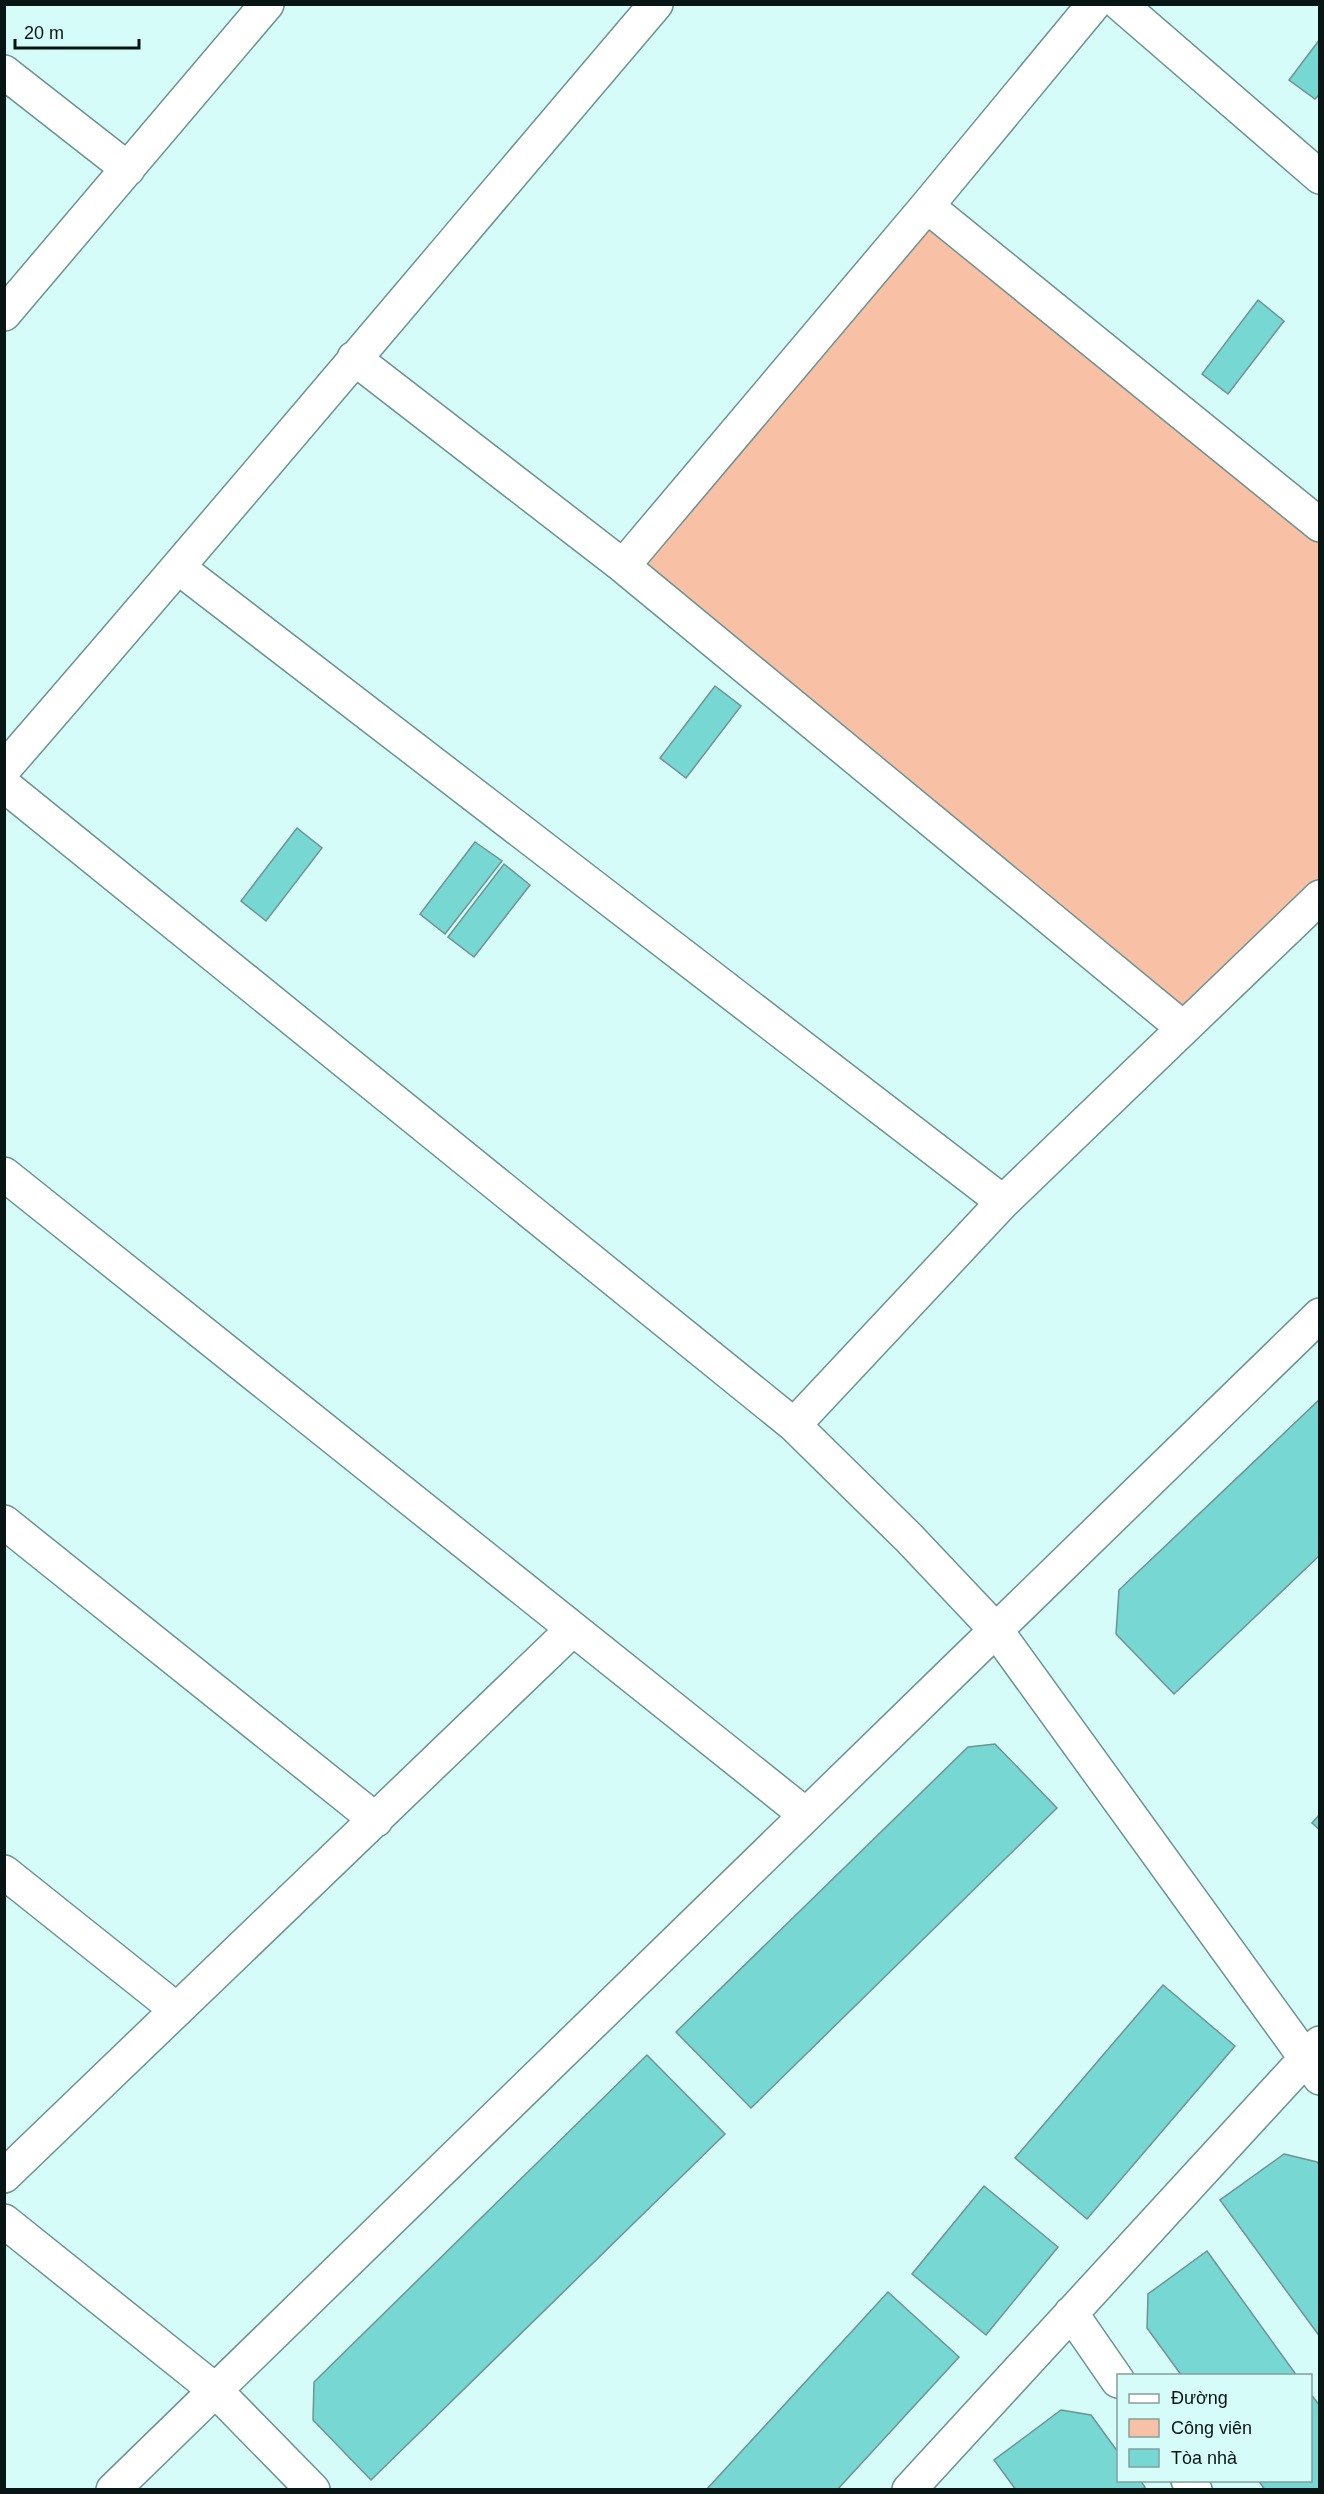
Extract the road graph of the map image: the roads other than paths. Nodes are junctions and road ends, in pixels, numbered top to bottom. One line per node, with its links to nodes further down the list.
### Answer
1 (267, 4): 6 (street)
2 (656, 4): 10 (street)
3 (1094, 4): 8 (street)
4 (1120, 4): 7 (street)
5 (4, 72): 6 (street)
6 (128, 170): 9 (street)
7 (1320, 177)
8 (927, 206): 11 (street); 12 (street)
9 (4, 314)
10 (354, 358): 12 (street); 13 (street)
11 (1320, 525)
12 (623, 566): 17 (street)
13 (179, 568): 14 (street); 19 (street)
14 (4, 769)
15 (4, 785): 21 (street)
16 (1320, 897): 17 (street)
17 (1183, 1028): 19 (street)
18 (4, 1174): 23 (street)
19 (1003, 1202): 21 (street)
20 (1320, 1315): 24 (street)
21 (794, 1425): 24 (street)
22 (4, 1522): 26 (street)
23 (573, 1629): 25 (street); 26 (street)
24 (996, 1630): 25 (street); 29 (street)
25 (806, 1815): 34 (street)
26 (376, 1820): 28 (street)
27 (4, 1872): 28 (street)
28 (177, 2010): 30 (street)
29 (1315, 2060): 32 (street)
30 (4, 2176)
31 (4, 2221): 34 (street)
32 (1071, 2313): 33 (street); 37 (street)
33 (1117, 2378)
34 (215, 2390): 35 (street); 36 (street)
35 (113, 2490)
36 (312, 2490)
37 (909, 2490)

